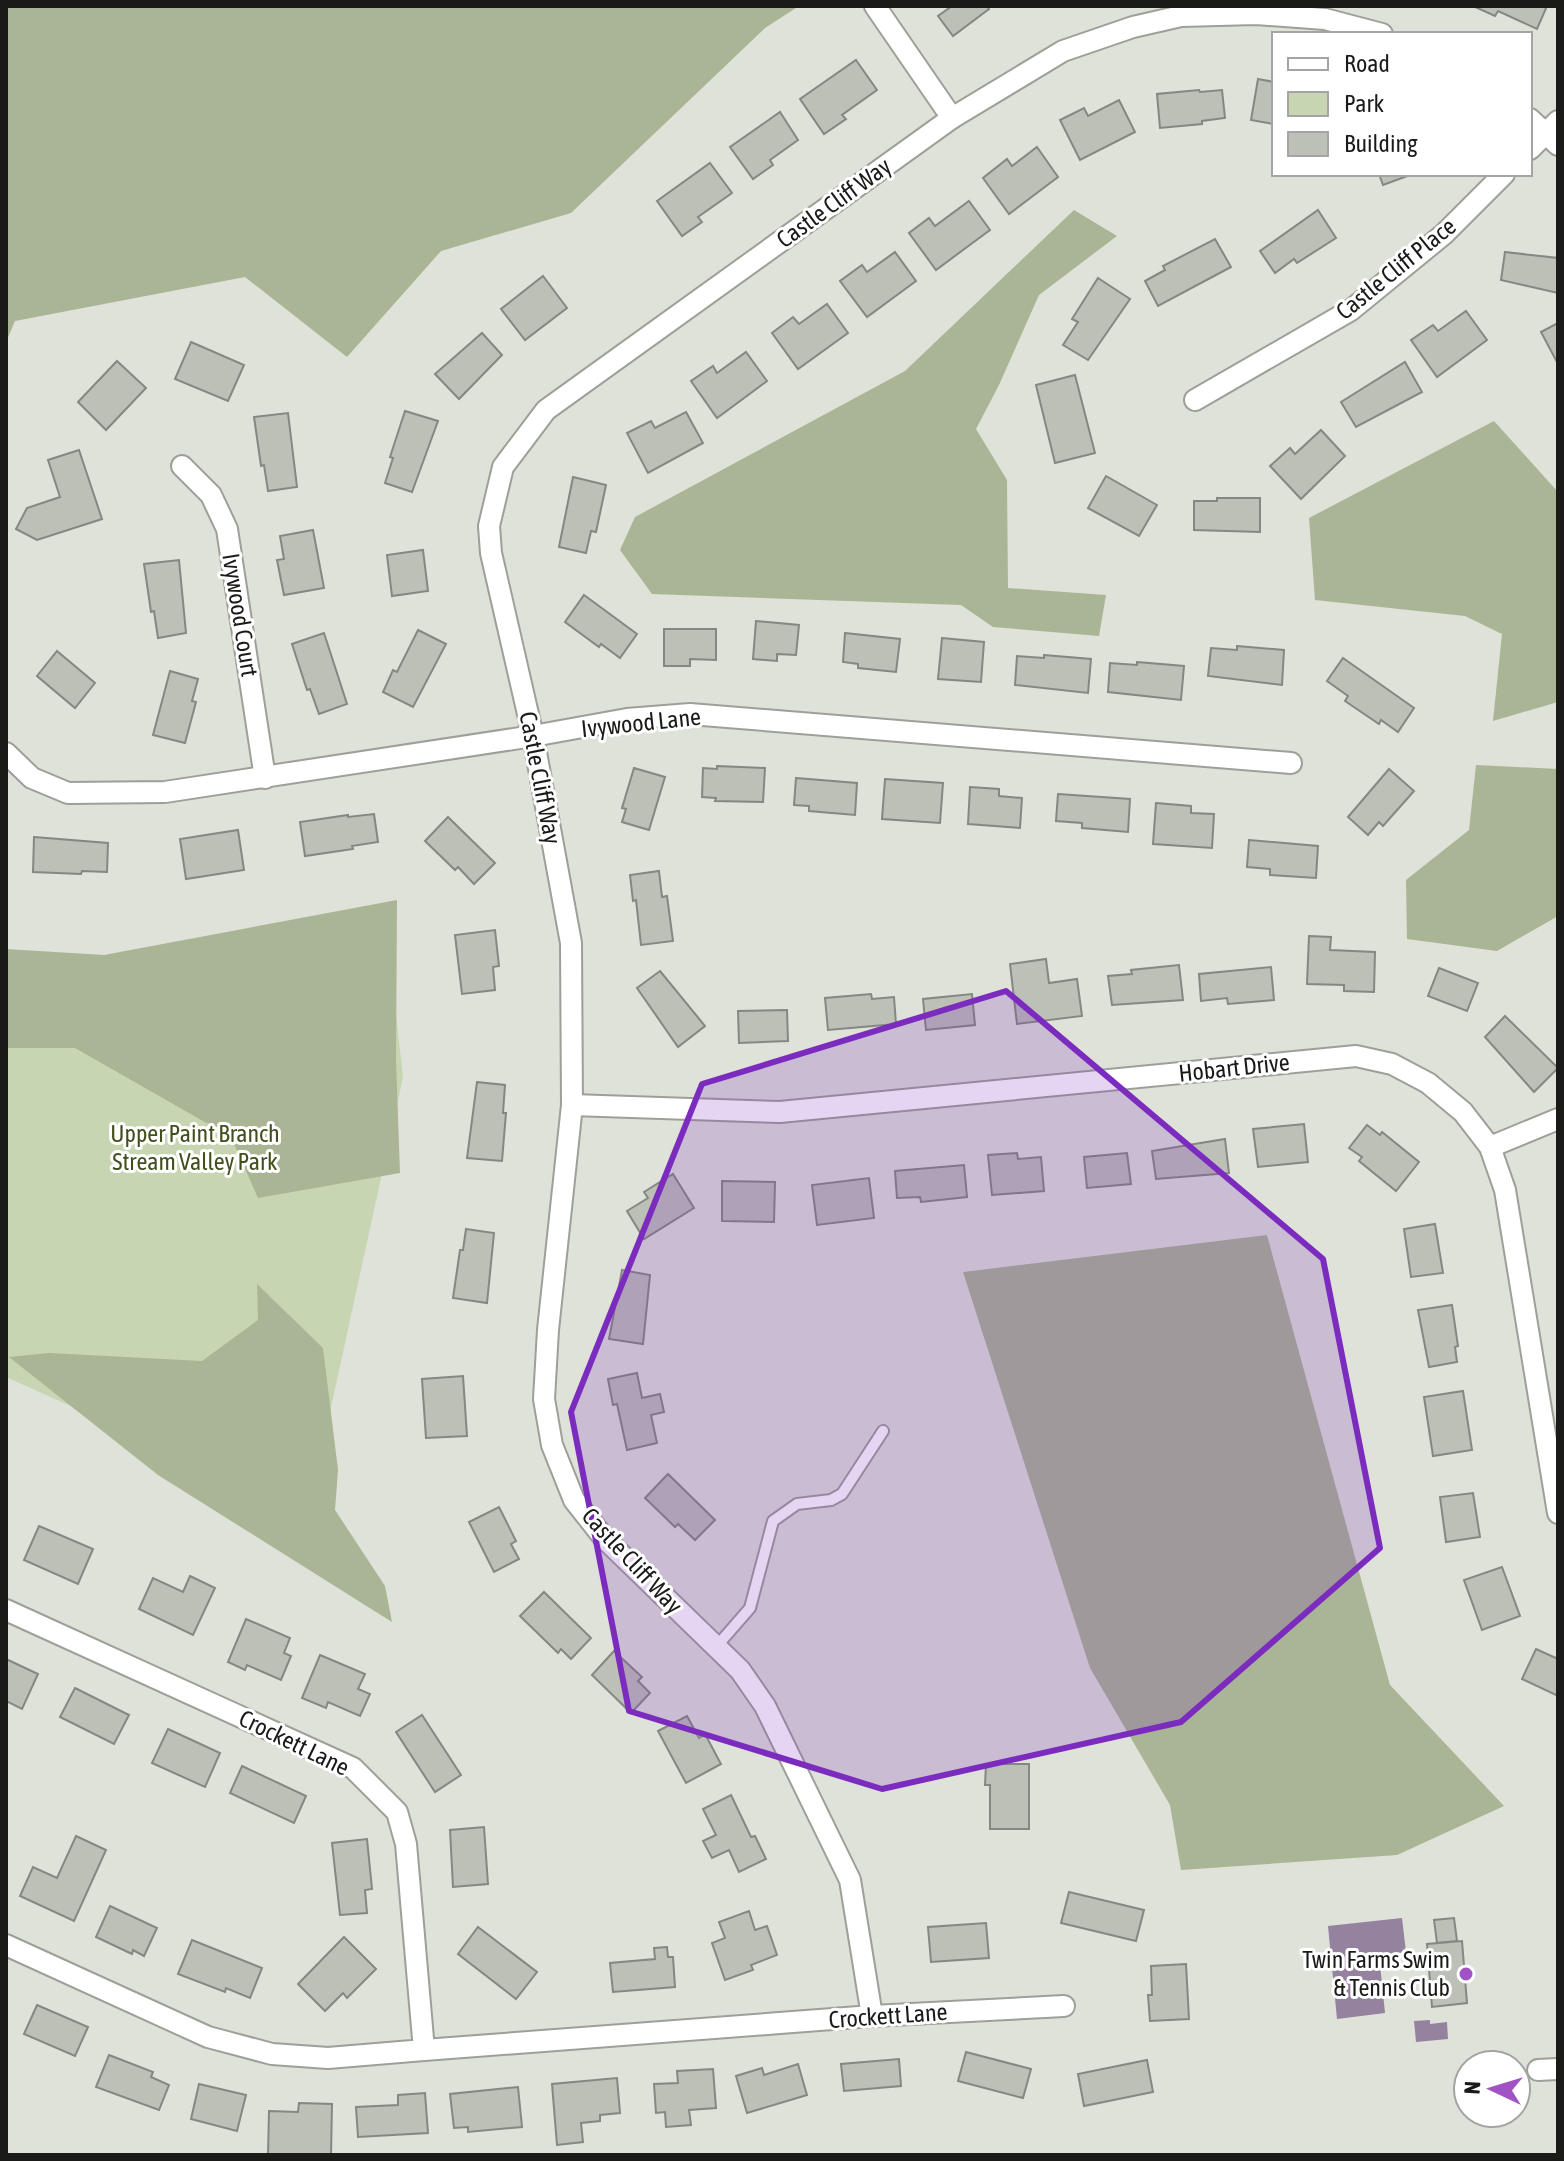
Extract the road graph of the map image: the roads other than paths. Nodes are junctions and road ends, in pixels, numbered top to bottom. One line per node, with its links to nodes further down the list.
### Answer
1 (875, 6): 4 (street)
2 (1254, 10): 3 (street, Castle Cliff Way); 4 (street, Castle Cliff Way)
3 (1374, 32)
4 (952, 118): 10 (street, Castle Cliff Way)
5 (1548, 130): 6 (street)
6 (1532, 147)
7 (1502, 176): 8 (street, Castle Cliff Place)
8 (1195, 400)
9 (182, 466): 13 (street, Ivywood Court)
10 (533, 736): 12 (street, Ivywood Lane); 13 (street, Ivywood Lane); 14 (street, Castle Cliff Way)
11 (6, 753): 13 (street, Ivywood Lane)
12 (1291, 763)
13 (265, 778)
14 (572, 1105): 16 (street, Hobart Drive); 20 (street, Castle Cliff Way)
15 (1558, 1119): 16 (street)
16 (1490, 1147): 18 (street, Hobart Drive)
17 (883, 1431): 20 (lane)
18 (1558, 1513)
19 (6, 1610): 24 (street, Crockett Lane)
20 (716, 1647): 23 (street, Castle Cliff Way)
21 (6, 1945): 24 (street, Crockett Lane)
22 (1064, 2006): 23 (street, Crockett Lane)
23 (872, 2016): 24 (street, Crockett Lane)
24 (424, 2050)

